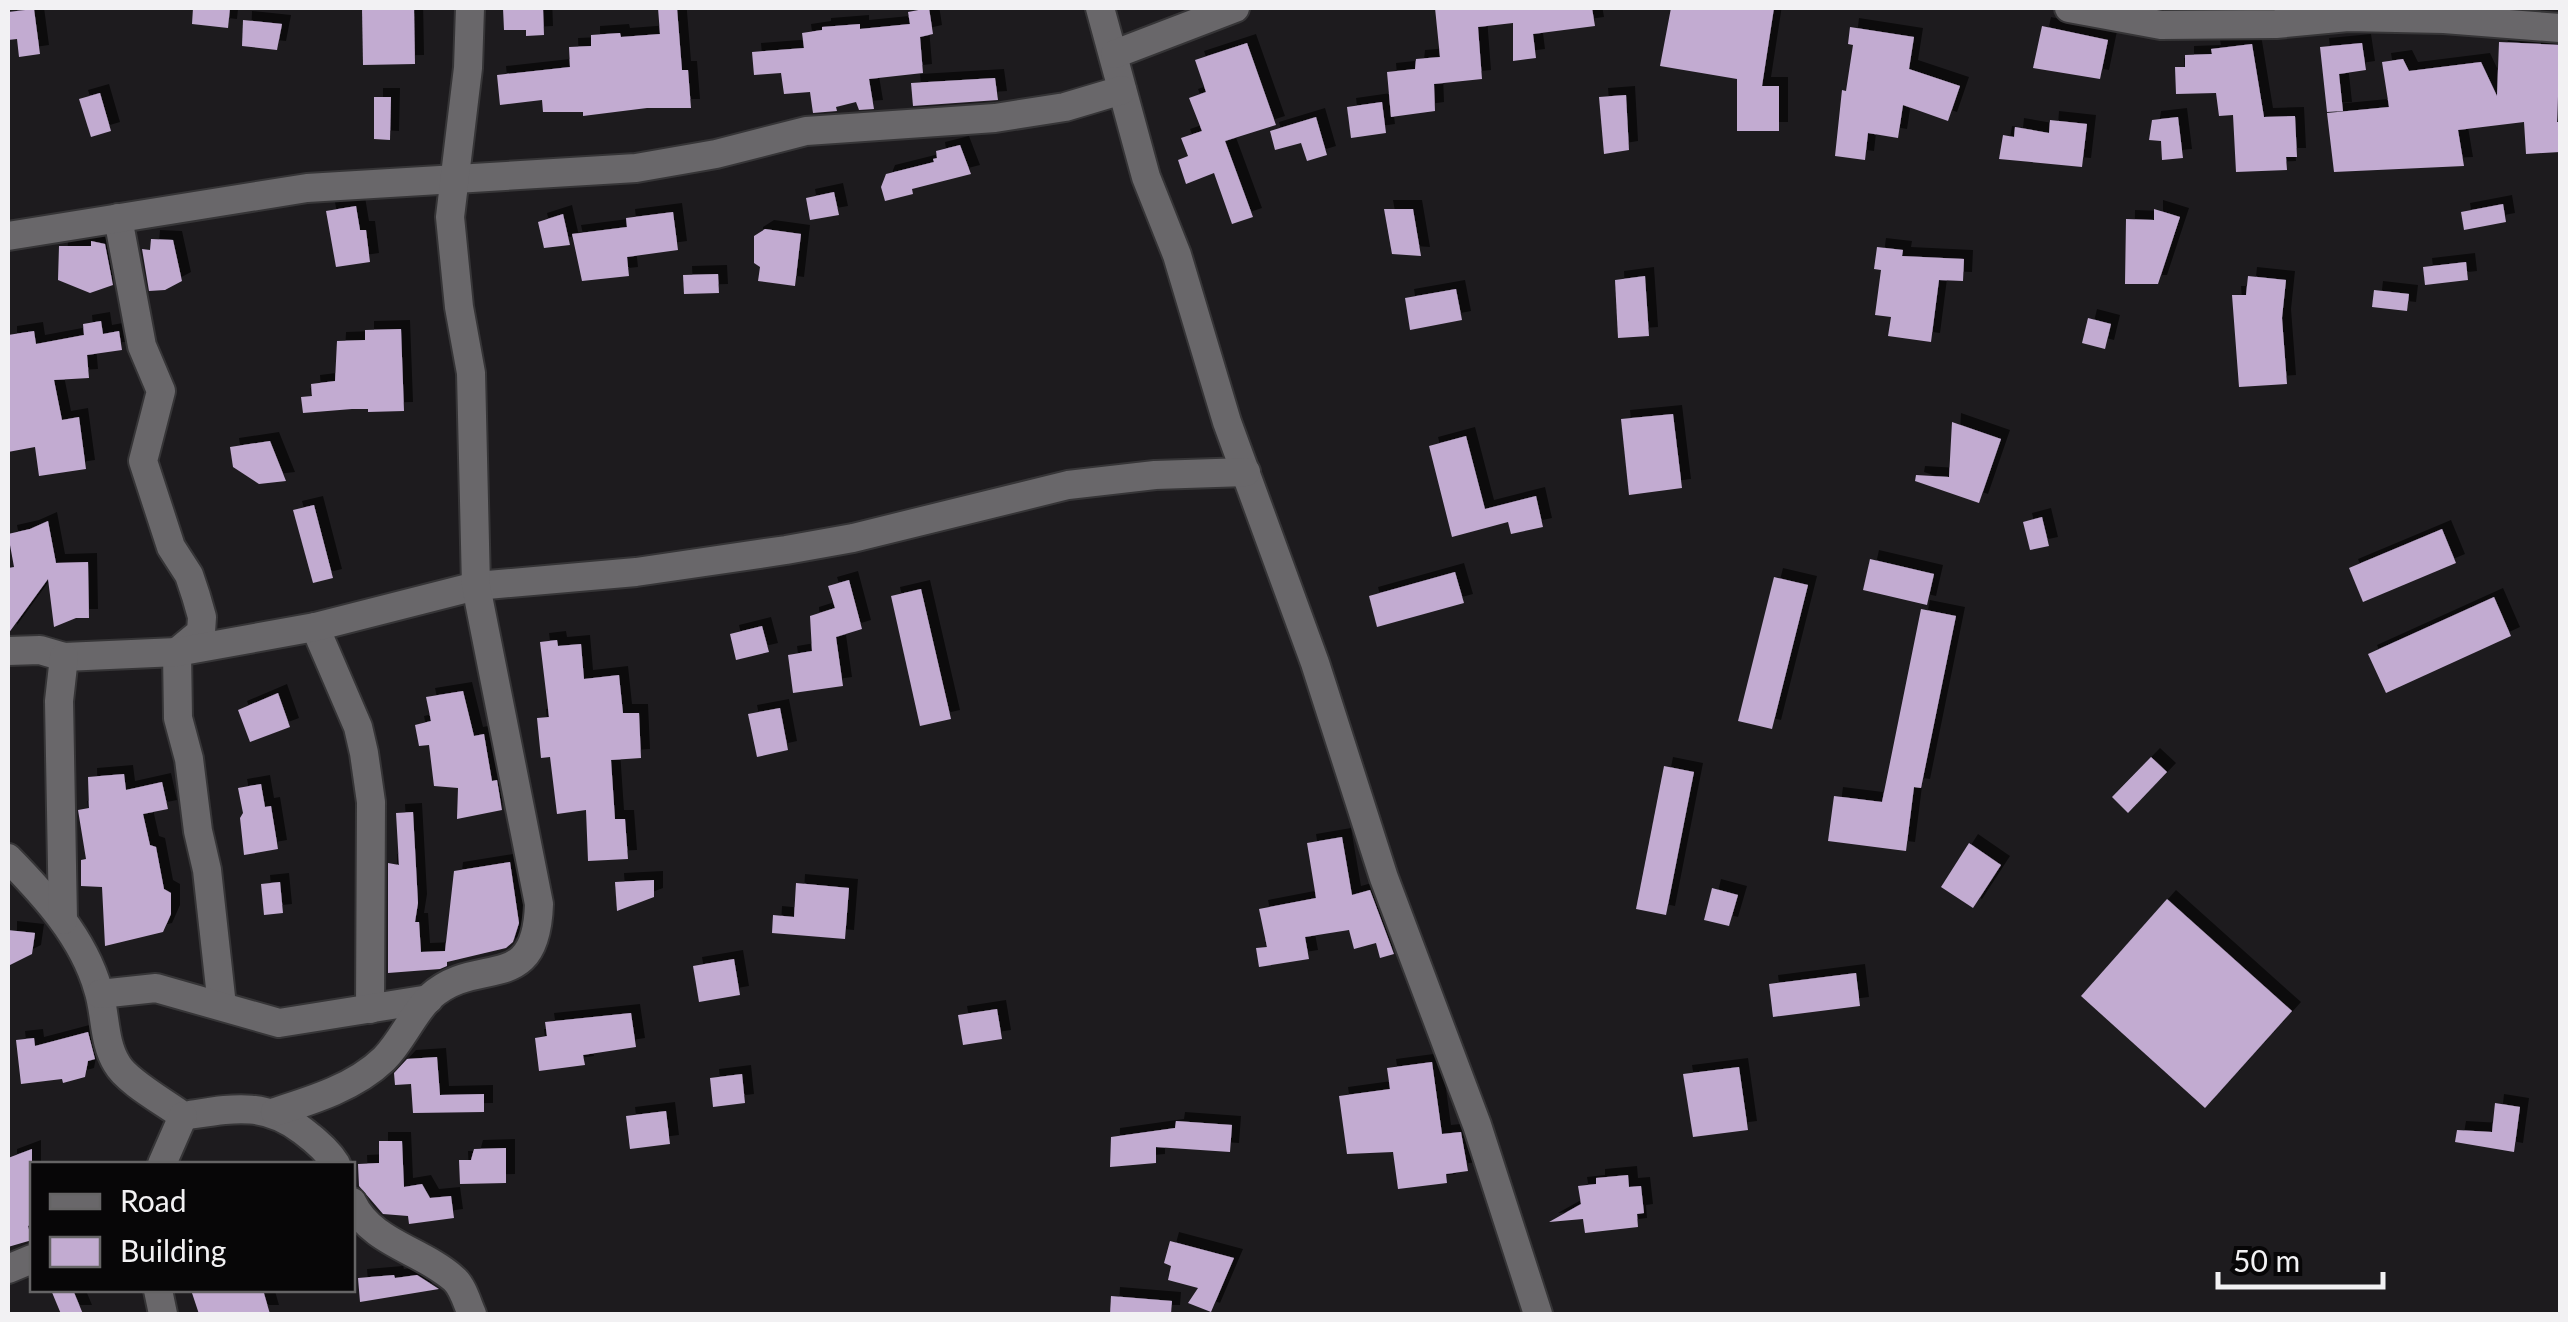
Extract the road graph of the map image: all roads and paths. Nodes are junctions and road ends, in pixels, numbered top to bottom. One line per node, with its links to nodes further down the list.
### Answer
1 (470, 8): 9 (street)
2 (1100, 8): 7 (street)
3 (1235, 8): 7 (street)
4 (2069, 8): 5 (street)
5 (2444, 13): 6 (street)
6 (2560, 28)
7 (1115, 54): 8 (street)
8 (1122, 90): 9 (street); 12 (street)
9 (454, 178): 10 (street); 13 (street)
10 (118, 218): 11 (street); 16 (street)
11 (8, 236)
12 (1246, 472): 13 (street); 30 (street)
13 (476, 586): 14 (street); 21 (street)
14 (315, 627): 16 (street); 23 (street)
15 (8, 651): 17 (street)
16 (177, 652): 17 (street); 22 (street)
17 (64, 657): 19 (street)
18 (8, 858): 19 (street)
19 (62, 920): 20 (street)
20 (100, 994): 22 (street); 25 (street)
21 (429, 999): 23 (street); 24 (street)
22 (222, 1006): 23 (street)
23 (370, 1009)
24 (275, 1112): 25 (street); 27 (street)
25 (183, 1116): 26 (street)
26 (163, 1162)
27 (334, 1162)
28 (355, 1208): 29 (street)
29 (472, 1314)
30 (1538, 1314)

